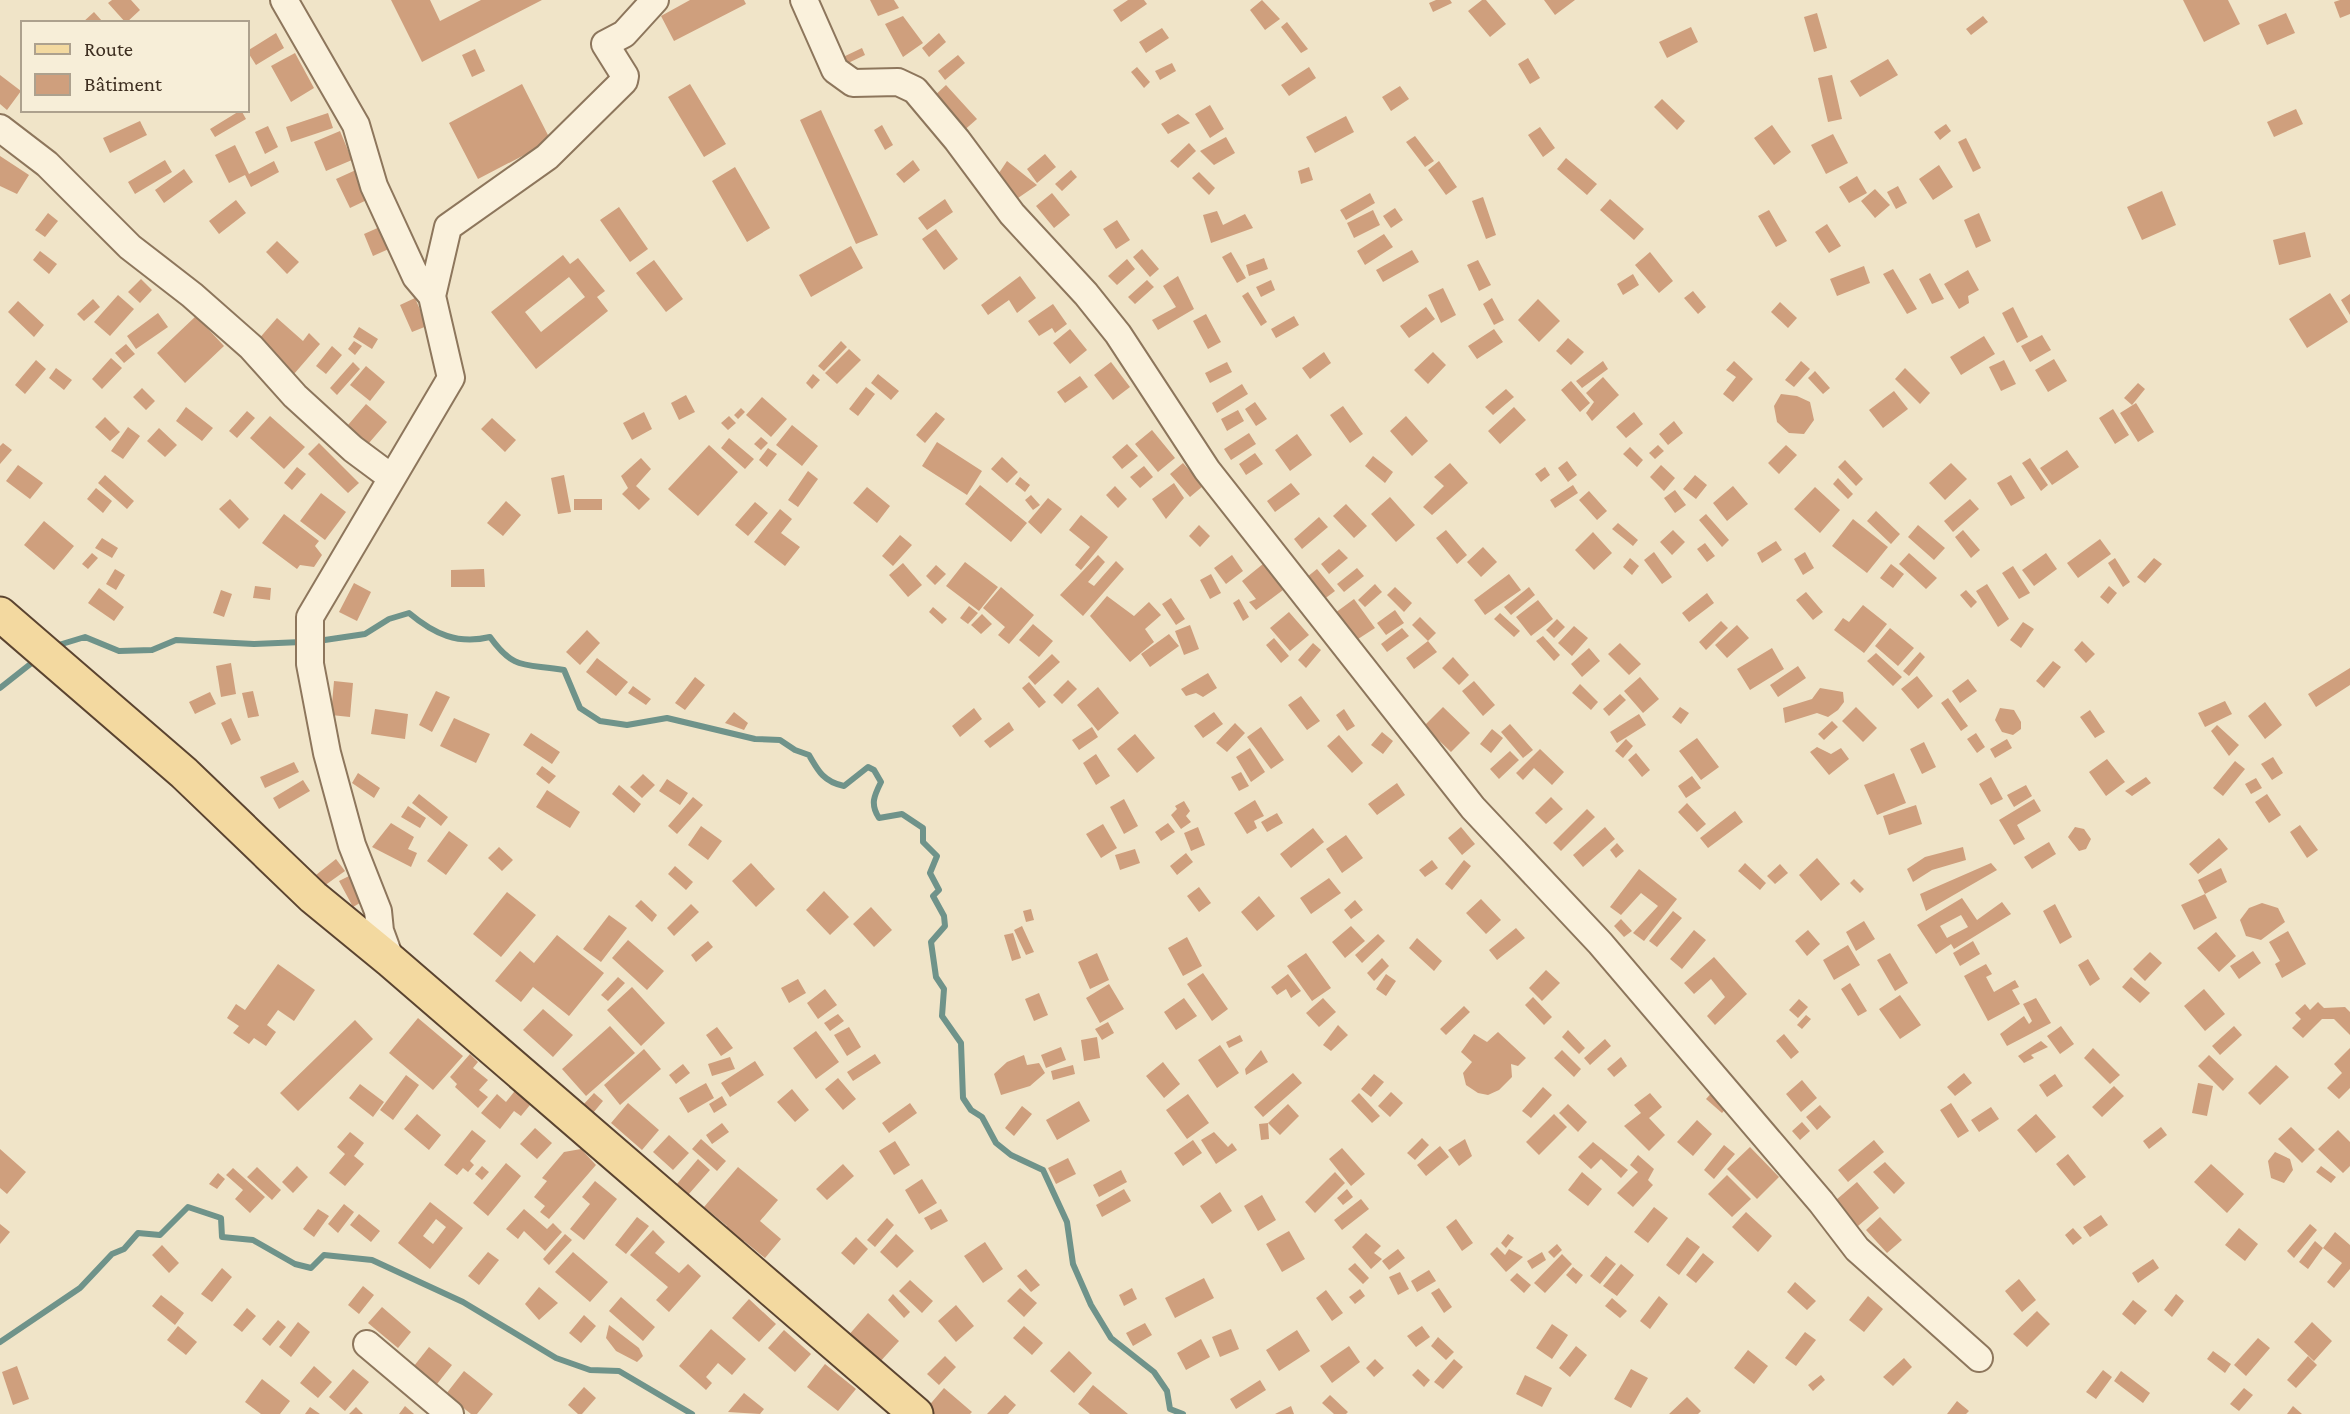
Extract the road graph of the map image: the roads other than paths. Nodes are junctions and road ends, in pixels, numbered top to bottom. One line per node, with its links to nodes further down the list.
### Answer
1 (284, 0): 5 (street)
2 (655, 0): 5 (street)
3 (804, 0): 10 (street)
4 (0, 128): 6 (street)
5 (432, 296): 6 (street)
6 (391, 478): 8 (street)
7 (0, 614): 8 (main road)
8 (391, 961): 12 (main road)
9 (368, 1344): 11 (street)
10 (1979, 1358)
11 (450, 1414)
12 (916, 1414)

